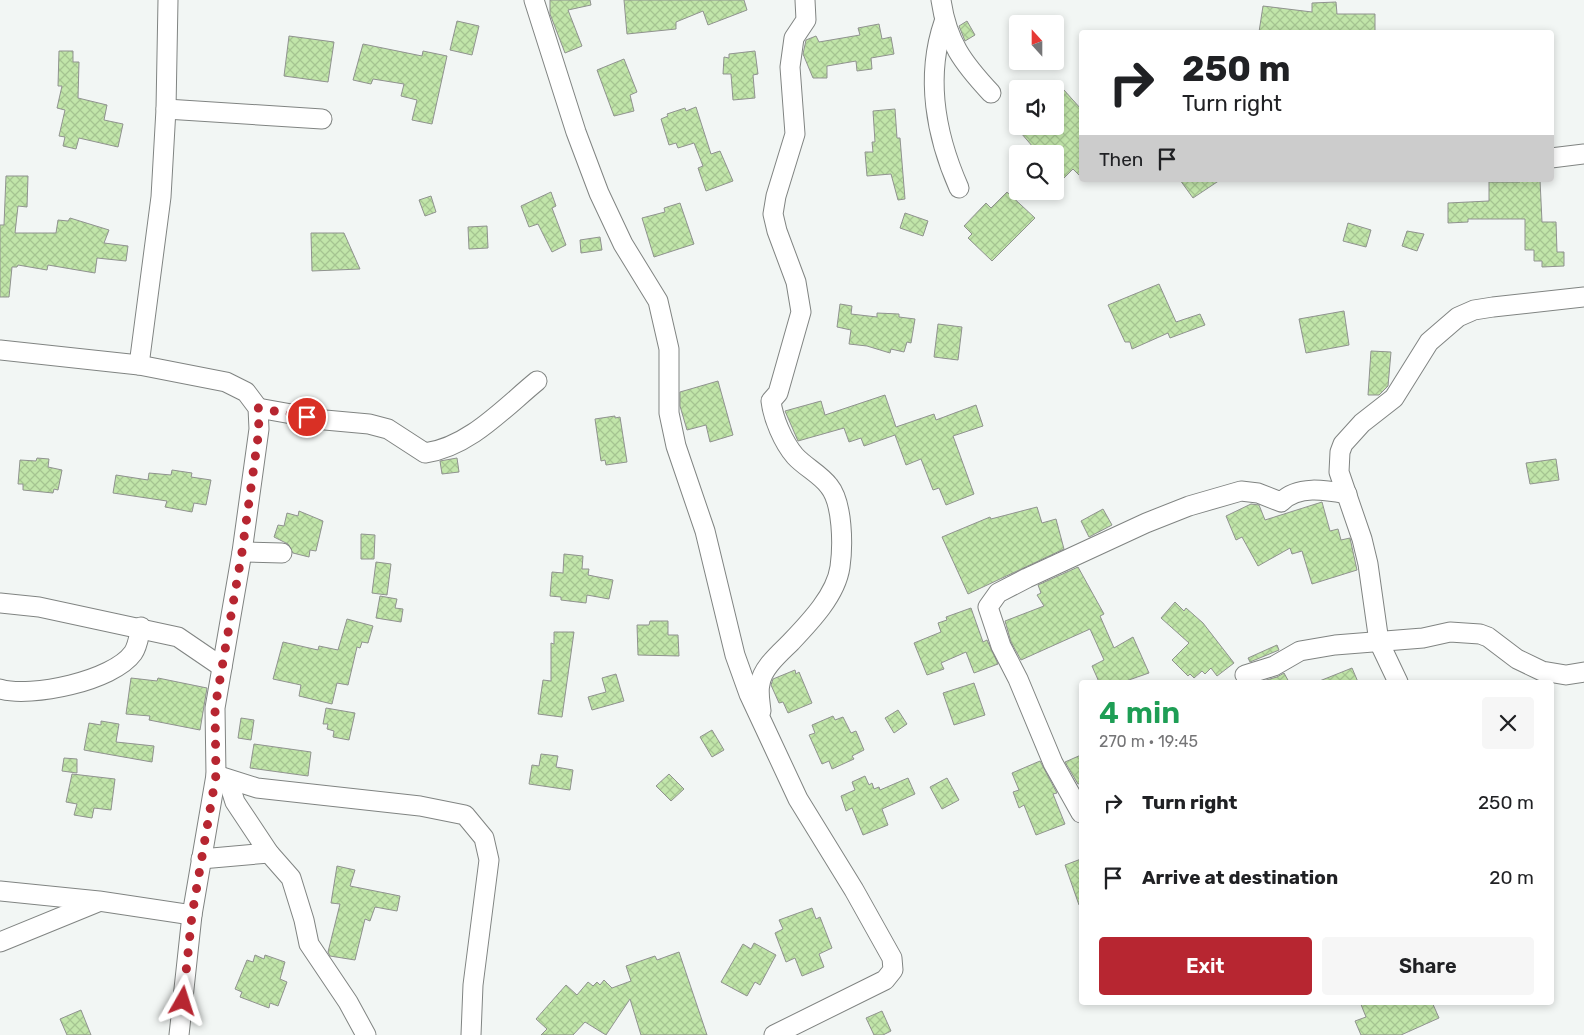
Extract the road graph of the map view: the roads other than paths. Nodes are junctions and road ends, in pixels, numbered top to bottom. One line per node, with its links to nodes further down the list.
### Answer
1 (168, 0): 7 (street)
2 (534, 0): 28 (street)
3 (805, 0): 28 (street)
4 (941, 0): 5 (street)
5 (944, 22): 6 (street); 11 (street)
6 (991, 93)
7 (166, 109): 8 (street); 14 (street)
8 (322, 119)
9 (1584, 154): 10 (street)
10 (1554, 158)
11 (959, 188)
12 (1584, 297): 17 (street)
13 (0, 350): 14 (street)
14 (139, 365): 16 (street)
15 (537, 381): 16 (street)
16 (258, 408): 18 (street)
17 (1347, 494): 22 (street); 30 (street)
18 (242, 552): 19 (street); 23 (street)
19 (282, 553)
20 (0, 603): 21 (street)
21 (141, 627): 23 (street); 27 (street)
22 (1379, 642): 24 (street); 25 (street); 26 (street)
23 (222, 667): 29 (street)
24 (1584, 672)
25 (1245, 675)
26 (1397, 680)
27 (0, 689)
28 (761, 723): 40 (street)
29 (222, 778): 31 (street); 32 (street); 39 (street)
30 (1079, 809)
31 (269, 853): 32 (street); 38 (street)
32 (201, 859): 35 (street)
33 (0, 891): 34 (street)
34 (99, 901): 35 (street); 36 (street)
35 (192, 915): 37 (street)
36 (0, 942)
37 (179, 1035)
38 (366, 1035)
39 (471, 1035)
40 (774, 1035)

